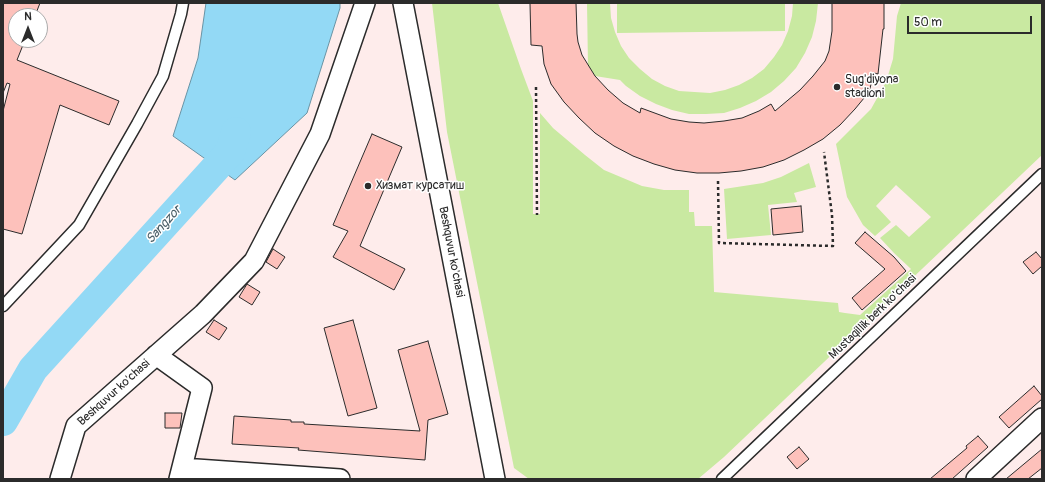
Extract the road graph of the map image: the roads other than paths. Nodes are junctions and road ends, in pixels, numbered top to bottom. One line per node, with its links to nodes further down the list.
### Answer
1 (183, 3): 5 (lane)
2 (365, 3): 6 (street, Beshquvur ko'chasi)
3 (403, 3): 9 (street, Beshquvur ko'chasi)
4 (1042, 174): 12 (lane, Mustaqillik berk ko'chasi)
5 (3, 306)
6 (156, 355): 8 (street, Beshquvur ko'chasi); 10 (street, Beshquvur ko'chasi)
7 (1042, 418): 13 (street)
8 (181, 474): 11 (street)
9 (496, 478)
10 (60, 479)
11 (340, 479)
12 (722, 479)
13 (976, 479)

